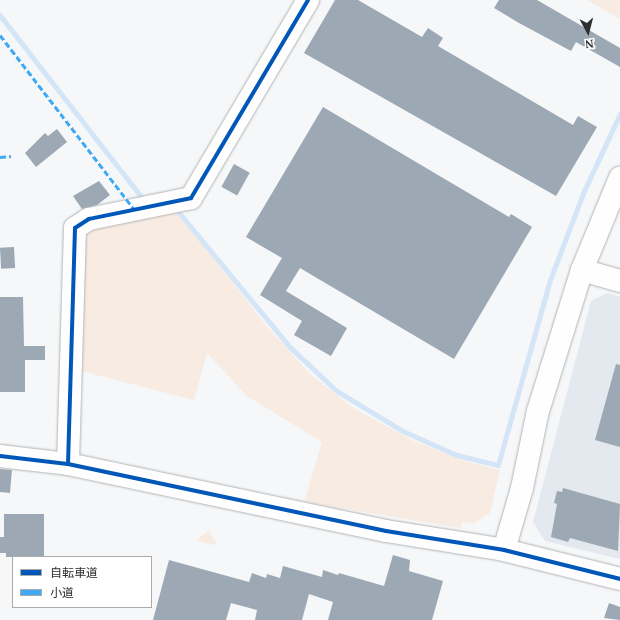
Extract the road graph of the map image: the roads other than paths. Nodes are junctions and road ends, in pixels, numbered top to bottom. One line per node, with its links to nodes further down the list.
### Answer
1 (308, 0): 6 (street)
2 (620, 178): 3 (street)
3 (582, 270): 4 (street); 7 (street)
4 (620, 281)
5 (0, 456): 6 (street)
6 (68, 464): 7 (street)
7 (504, 550): 8 (street)
8 (620, 578)

